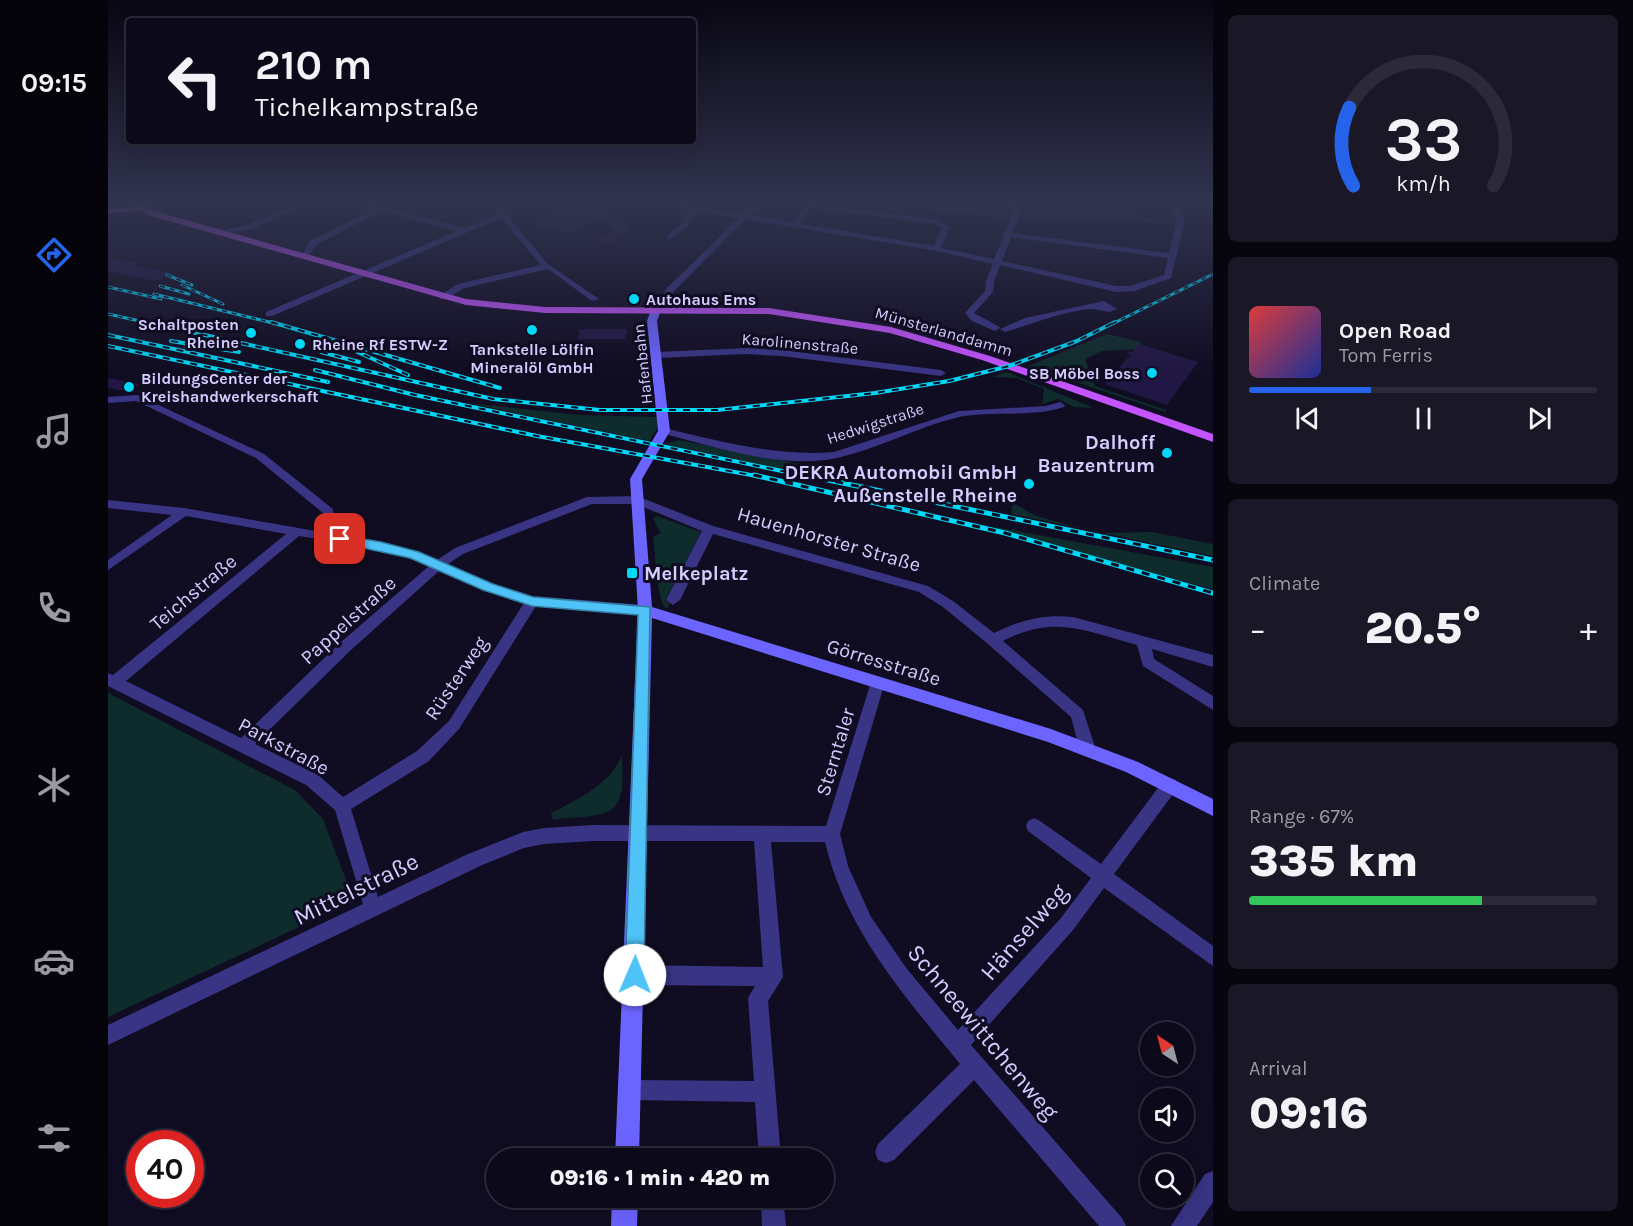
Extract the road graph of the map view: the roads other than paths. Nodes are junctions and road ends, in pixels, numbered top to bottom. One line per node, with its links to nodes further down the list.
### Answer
1 (320, 259): 9 (main road, Münsterlanddamm)
2 (396, 259): 9 (street)
3 (542, 259): 8 (street)
4 (701, 259): 13 (street, Hafenbahn)
5 (984, 259): 7 (street)
6 (1171, 259): 7 (street)
7 (997, 262): 12 (street)
8 (548, 266): 10 (street); 11 (street)
9 (366, 272): 10 (main road, Münsterlanddamm); 14 (street)
10 (443, 297): 13 (main road, Münsterlanddamm)
11 (595, 299)
12 (1094, 307)
13 (656, 310): 15 (street, Hafenbahn); 20 (main road, Münsterlanddamm)
14 (269, 314)
15 (657, 355): 16 (street, Karolinenstraße); 19 (street, Hafenbahn)
16 (941, 373)
17 (108, 400): 26 (street)
18 (1060, 405): 19 (street, Hedwigstraße)
19 (664, 431): 21 (street)
20 (1213, 438)
21 (637, 500): 24 (street, Hauenhorster Straße); 27 (street, Pappelstraße); 31 (street)
22 (108, 504): 23 (street)
23 (183, 512): 25 (street); 28 (street)
24 (709, 529): 29 (street); 32 (street, Hauenhorster Straße)
25 (296, 532): 26 (street); 35 (street, Teichstraße)
26 (319, 536): 27 (street)
27 (438, 565): 30 (street); 38 (street, Pappelstraße)
28 (108, 566)
29 (673, 600)
30 (532, 602): 31 (street); 41 (street, Rüsterweg)
31 (645, 610): 36 (street, Görresstraße); 44 (street)
32 (993, 640): 33 (street); 39 (street, Hauenhorster Straße)
33 (1143, 642): 34 (street); 37 (street)
34 (1213, 661)
35 (112, 680): 38 (street, Parkstraße)
36 (878, 682): 39 (street, Görresstraße); 46 (street, Sterntaler)
37 (1213, 704)
38 (243, 746): 41 (street, Parkstraße)
39 (1088, 750): 40 (street, Görresstraße)
40 (1170, 785): 42 (street); 47 (street, Hänselweg)
41 (342, 806): 48 (street)
42 (1213, 808)
43 (1034, 825): 47 (street)
44 (638, 833): 45 (street); 48 (street, Mittelstraße); 50 (street)
45 (762, 834): 46 (street); 51 (street)
46 (832, 834): 53 (street, Schneewittchenweg)
47 (1103, 877): 49 (street); 53 (street, Hänselweg)
48 (373, 908): 52 (street, Mittelstraße)
49 (1213, 957)
50 (635, 975): 51 (street); 55 (street)
51 (773, 977): 56 (street)
52 (108, 1035)
53 (958, 1045): 54 (street, Schneewittchenweg)
54 (974, 1065): 59 (street); 65 (street, Schneewittchenweg)
55 (629, 1090): 56 (street); 57 (street)
56 (765, 1092): 58 (street)
57 (627, 1148)
58 (769, 1148)
59 (886, 1152)
60 (1213, 1182): 66 (street)
61 (625, 1208): 63 (street)
62 (773, 1208): 64 (street)
63 (624, 1226)
64 (774, 1226)
65 (1114, 1226)
66 (1183, 1226)

